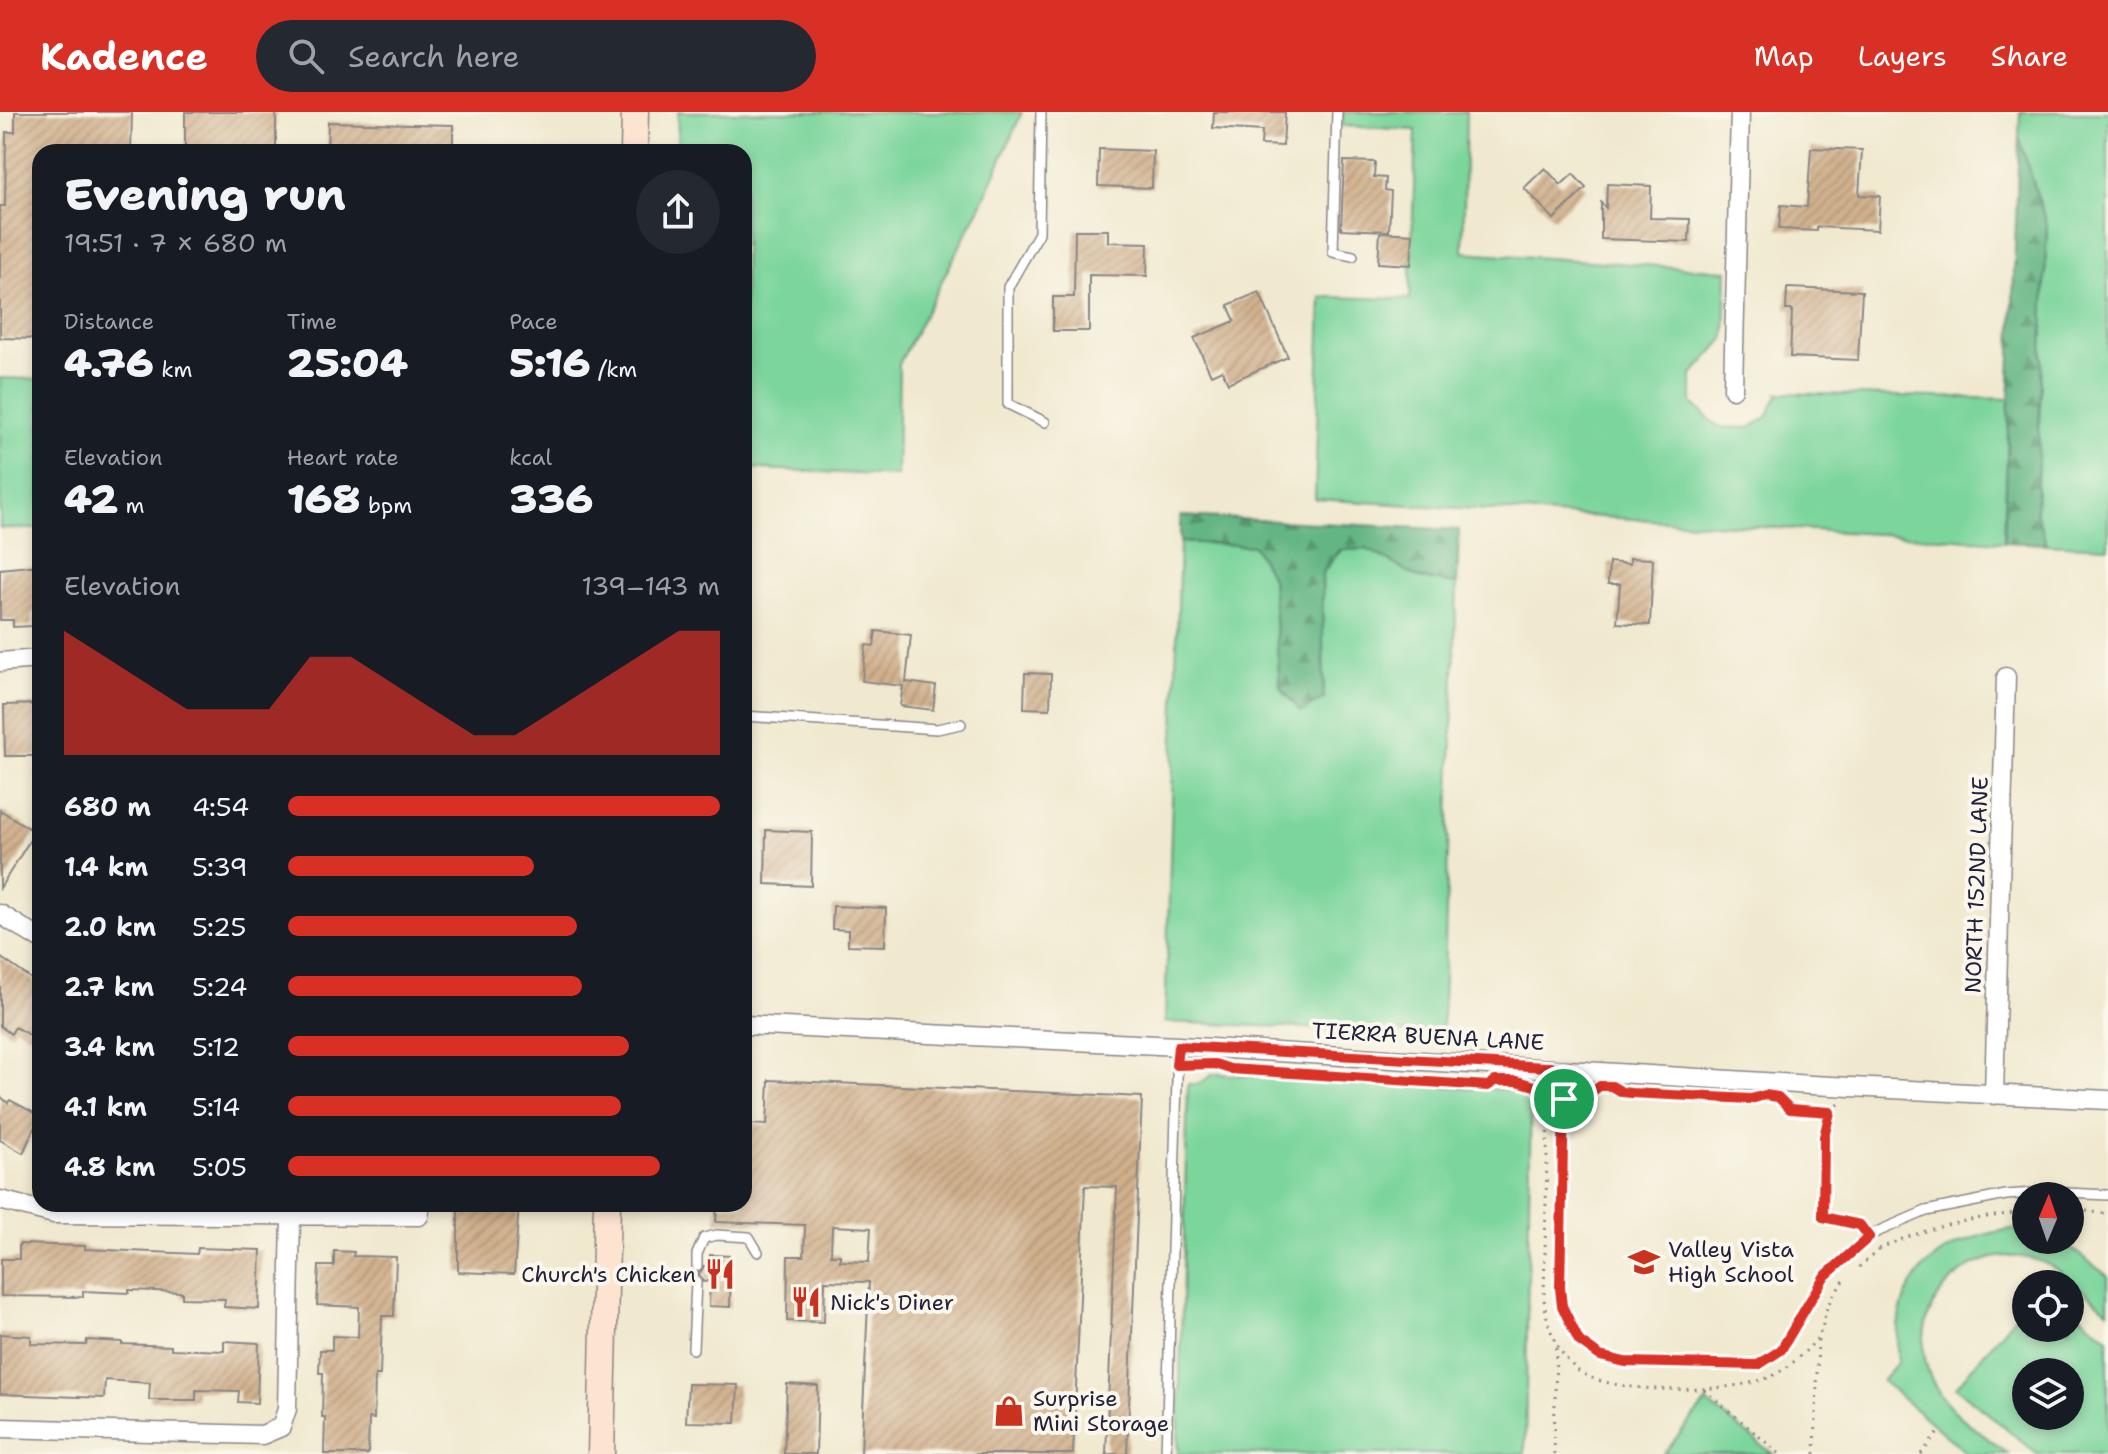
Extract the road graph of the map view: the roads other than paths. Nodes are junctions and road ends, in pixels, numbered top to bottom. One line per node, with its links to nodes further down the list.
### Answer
1 (635, 112): 5 (main road)
2 (1041, 112): 8 (lane)
3 (1337, 112): 6 (lane)
4 (1740, 112): 7 (street)
5 (634, 144)
6 (1353, 256)
7 (1733, 389)
8 (1045, 422)
9 (32, 660): 10 (street)
10 (0, 662)
11 (2006, 677): 19 (street, NORTH 152ND LANE)
12 (752, 717): 13 (lane)
13 (961, 724)
14 (0, 914): 15 (street)
15 (32, 934)
16 (752, 1025): 17 (street, TIERRA BUENA LANE)
17 (1178, 1046): 18 (street, TIERRA BUENA LANE); 34 (lane)
18 (1565, 1068): 19 (street, TIERRA BUENA LANE); 21 (lane)
19 (1994, 1095): 20 (street, TIERRA BUENA LANE)
20 (2108, 1100)
21 (2108, 1195)
22 (0, 1200): 23 (street)
23 (32, 1208)
24 (46, 1212): 27 (street)
25 (377, 1212): 27 (street)
26 (607, 1212): 33 (main road)
27 (291, 1216): 32 (street)
28 (758, 1252): 29 (lane)
29 (697, 1266)
30 (696, 1282): 31 (lane)
31 (693, 1349)
32 (0, 1428)
33 (601, 1454)
34 (1166, 1454)

